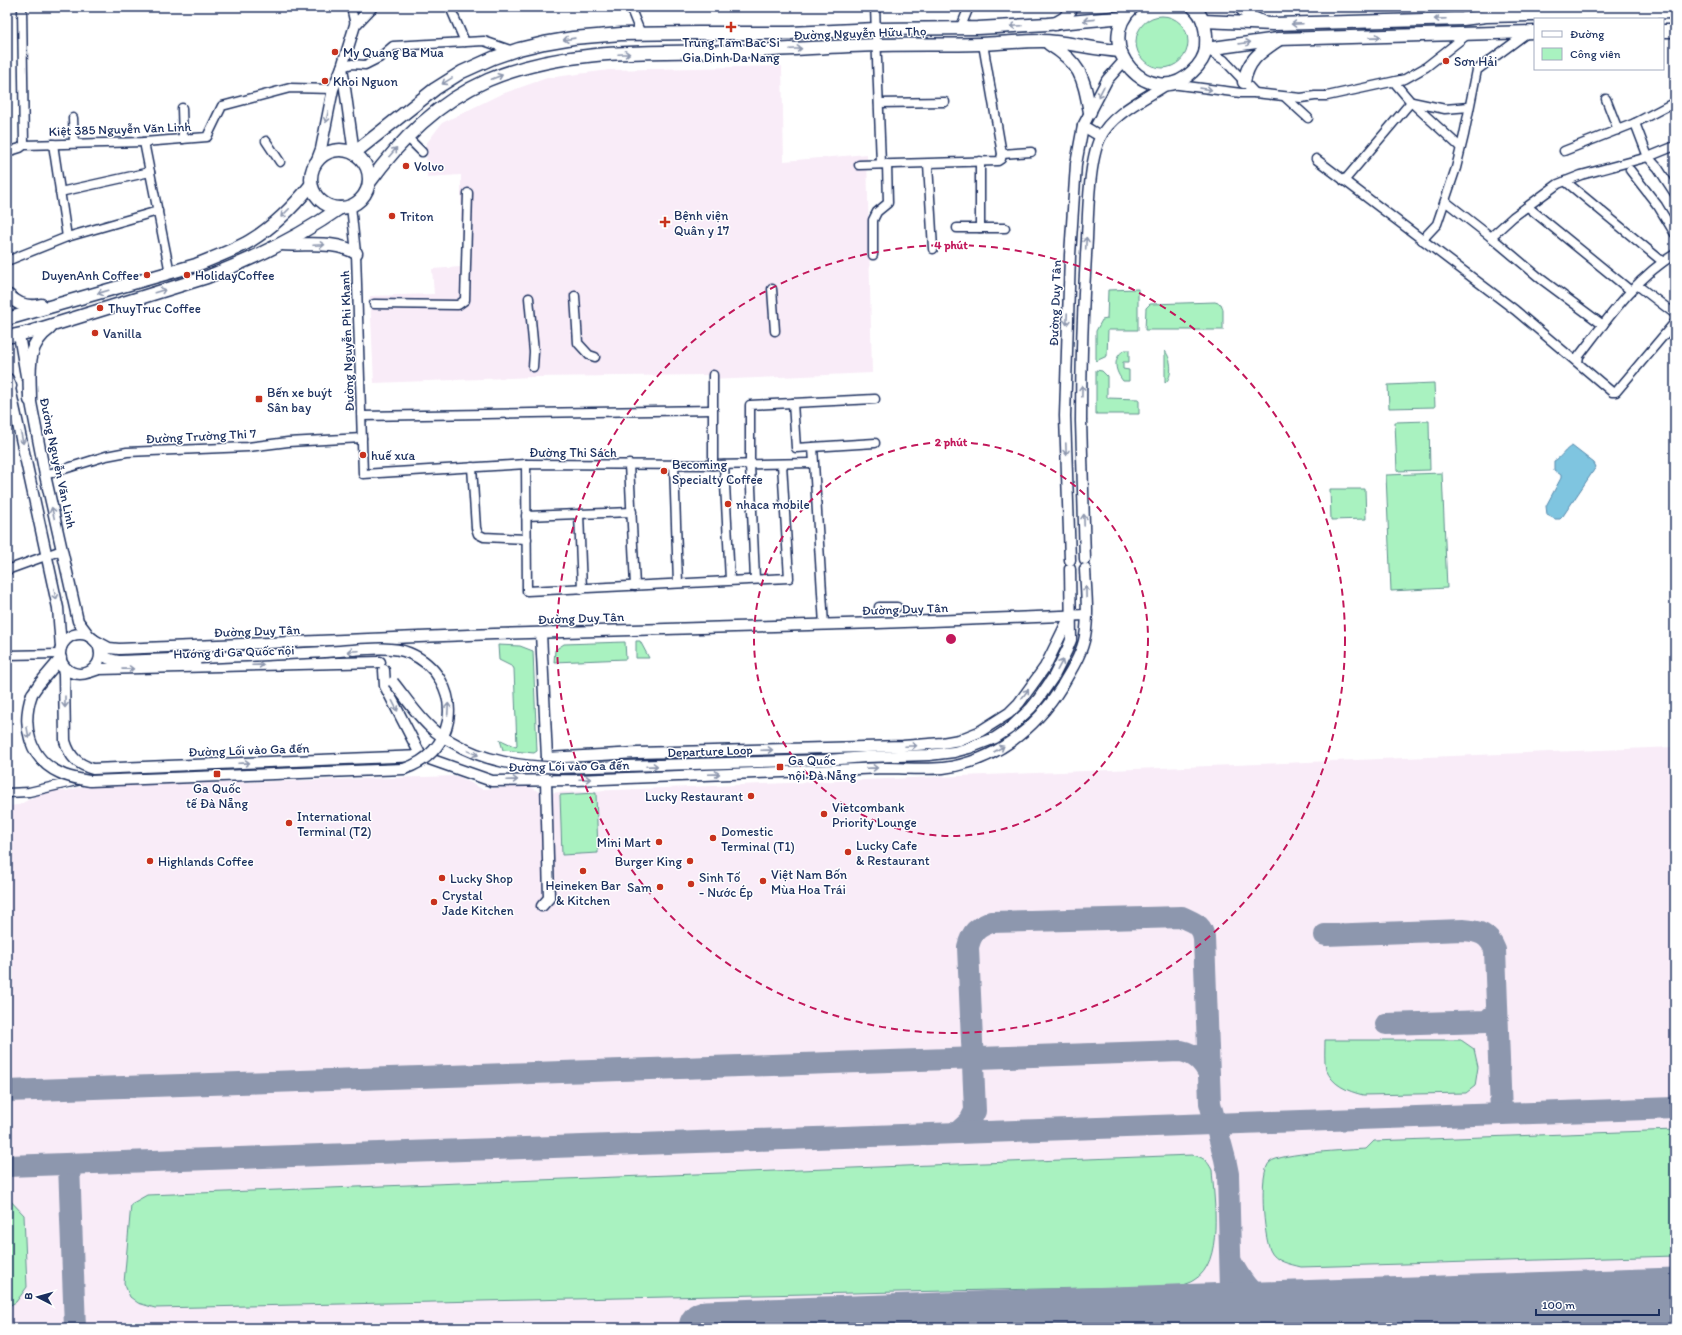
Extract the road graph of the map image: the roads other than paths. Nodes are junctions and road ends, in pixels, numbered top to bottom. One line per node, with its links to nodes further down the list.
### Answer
1 (22, 7): 62 (street)
2 (351, 7): 19 (street)
3 (372, 7): 19 (street)
4 (450, 7): 29 (street)
5 (630, 7): 25 (street)
6 (875, 7): 20 (street)
7 (969, 7): 21 (street)
8 (1072, 7): 17 (main road)
9 (1133, 7): 15 (main road)
10 (1240, 7): 18 (main road)
11 (1196, 8): 16 (main road)
12 (1596, 10): 13 (main road); 14 (main road)
13 (1488, 12): 18 (main road, one-way to 18)
14 (1675, 12)
15 (1124, 17): 17 (main road, Đường Nguyễn Hữu Thọ, one-way to 17); 34 (main road)
16 (1204, 21): 18 (main road); 32 (main road)
17 (1054, 24): 21 (main road, Đường Nguyễn Hữu Thọ, one-way to 21)
18 (1273, 24)
19 (355, 25): 35 (street)
20 (876, 29): 21 (main road, Đường Nguyễn Hữu Thọ); 25 (main road, Đường Nguyễn Hữu Thọ); 31 (street)
21 (960, 29)
22 (1675, 30): 23 (main road)
23 (1664, 31)
24 (1531, 32): 26 (main road); 47 (street)
25 (642, 34): 33 (main road, Đường Nguyễn Hữu Thọ, one-way to 33)
26 (1469, 34): 27 (main road, one-way to 26); 37 (street)
27 (1278, 39): 32 (main road, one-way to 27); 36 (main road)
28 (1044, 41): 30 (main road, Đường Nguyễn Hữu Thọ); 34 (main road, Đường Nguyễn Hữu Thọ); 49 (main road)
29 (465, 42): 33 (street); 35 (street)
30 (983, 44): 31 (main road, Đường Nguyễn Hữu Thọ); 70 (street)
31 (876, 45): 46 (street); 56 (main road, Đường Nguyễn Hữu Thọ, one-way to 31)
32 (1206, 48): 36 (street); 38 (main road)
33 (513, 51): 69 (main road, Đường Nguyễn Hữu Thọ, one-way to 69)
34 (1122, 56): 38 (main road); 49 (street, Đường Duy Tân, one-way to 49)
35 (342, 67): 39 (street); 69 (street)
36 (1244, 82): 40 (street)
37 (1394, 82): 41 (street); 44 (street)
38 (1167, 84): 40 (street, one-way to 40); 55 (street)
39 (333, 89): 57 (street, Kiệt 385 Nguyễn Văn Linh); 75 (street, one-way to 75)
40 (1255, 93): 41 (street)
41 (1285, 97): 51 (street)
42 (1606, 99): 54 (street)
43 (946, 102): 46 (street)
44 (1411, 102): 47 (street); 64 (street); 81 (street)
45 (1675, 102): 52 (street)
46 (879, 103): 76 (street)
47 (1469, 107): 64 (street)
48 (182, 108): 57 (street)
49 (1090, 112): 53 (street, Đường Duy Tân)
50 (73, 118): 61 (street)
51 (1308, 118)
52 (1635, 123): 54 (street); 71 (street)
53 (1083, 126): 55 (street); 149 (street, Đường Duy Tân, one-way to 149)
54 (1618, 130): 65 (street)
55 (1100, 136): 148 (street, one-way to 55)
56 (407, 137): 67 (street); 83 (main road, Đường Nguyễn Hữu Thọ, one-way to 56)
57 (183, 139): 59 (street, Kiệt 385 Nguyễn Văn Linh)
58 (266, 141): 74 (street)
59 (144, 142): 61 (street, Kiệt 385 Nguyễn Văn Linh); 80 (street)
60 (53, 144): 61 (street, Kiệt 385 Nguyễn Văn Linh); 62 (street, Kiệt 385 Nguyễn Văn Linh); 85 (street)
61 (74, 144)
62 (24, 145): 66 (street, Kiệt 385 Nguyễn Văn Linh)
63 (1675, 146): 71 (street)
64 (1460, 147): 88 (street)
65 (1564, 151)
66 (7, 152)
67 (422, 152)
68 (1031, 152): 70 (street)
69 (354, 153): 75 (main road); 83 (main road)
70 (1002, 154): 73 (street)
71 (1648, 157): 82 (street); 87 (street)
72 (1316, 159): 81 (street)
73 (980, 161): 77 (street); 93 (street)
74 (280, 162)
75 (316, 162): 84 (main road)
76 (884, 164): 77 (street); 78 (street); 103 (street)
77 (928, 164): 100 (street)
78 (859, 165)
79 (1630, 170): 95 (street)
80 (150, 172): 85 (street); 91 (street)
81 (1344, 181): 98 (street)
82 (1565, 181): 90 (street); 105 (street)
83 (369, 183): 89 (main road)
84 (311, 185): 89 (main road); 106 (main road, one-way to 106)
85 (60, 192): 96 (street)
86 (468, 193): 114 (street)
87 (1675, 194)
88 (1445, 201): 97 (street); 98 (street)
89 (345, 207): 99 (main road); 101 (street, Đường Nguyễn Phi Khanh)
90 (1528, 207): 97 (street); 109 (street)
91 (158, 211): 96 (street); 106 (street)
92 (957, 228): 93 (street)
93 (980, 228): 94 (street)
94 (1005, 228)
95 (1675, 234)
96 (67, 236): 104 (street)
97 (1491, 237): 119 (street)
98 (1422, 240): 123 (street)
99 (280, 244): 101 (main road, one-way to 101); 118 (main road, one-way to 99)
100 (933, 249)
101 (356, 253): 133 (street, Đường Nguyễn Phi Khanh)
102 (1675, 254): 105 (street)
103 (872, 255)
104 (7, 261)
105 (1663, 262): 107 (street)
106 (170, 273): 113 (main road, one-way to 113)
107 (1637, 285): 109 (street); 115 (street)
108 (772, 289): 120 (street)
109 (1631, 291): 119 (street)
110 (8, 293): 113 (main road); 116 (main road, Đường Nguyễn Văn Linh)
111 (575, 296): 122 (street)
112 (529, 298): 124 (street)
113 (58, 304): 116 (main road)
114 (374, 304)
115 (1675, 314)
116 (11, 318): 121 (main road, Đường Nguyễn Văn Linh)
117 (1675, 322): 123 (street)
118 (56, 324): 121 (main road); 128 (main road)
119 (1603, 325): 123 (street)
120 (775, 331)
121 (13, 336): 128 (street, Đường Nguyễn Văn Linh)
122 (595, 357)
123 (1578, 362)
124 (533, 367)
125 (7, 374): 127 (street)
126 (713, 375): 131 (street)
127 (8, 383): 132 (street)
128 (30, 400): 147 (street, Đường Nguyễn Văn Linh)
129 (875, 400): 130 (street)
130 (793, 403): 136 (street); 144 (street)
131 (712, 410): 133 (street); 142 (street)
132 (12, 414): 155 (street, one-way to 155)
133 (362, 416): 134 (street, Đường Nguyễn Phi Khanh)
134 (362, 438): 146 (street, Đường Nguyễn Phi Khanh); 147 (street, Đường Trường Thi 7)
135 (876, 443): 136 (street)
136 (813, 447): 137 (street)
137 (813, 463): 141 (street, Đường Thi Sách); 166 (street)
138 (526, 464): 139 (street, Đường Thi Sách); 145 (street, Đường Thi Sách); 152 (street)
139 (629, 464): 140 (street, Đường Thi Sách); 150 (street)
140 (674, 464): 142 (street, Đường Thi Sách); 159 (street)
141 (782, 464): 144 (street, Đường Thi Sách); 157 (street)
142 (713, 465): 143 (street, Đường Thi Sách)
143 (724, 465): 144 (street, Đường Thi Sách); 158 (street)
144 (750, 465): 157 (street)
145 (472, 468): 146 (street, Đường Thi Sách); 153 (street)
146 (363, 474)
147 (44, 475): 154 (street, Đường Nguyễn Văn Linh, one-way to 147)
148 (1083, 493): 149 (street); 165 (street, one-way to 148)
149 (1068, 494): 164 (street, Đường Duy Tân)
150 (632, 512): 151 (street); 160 (street)
151 (579, 514): 152 (street); 161 (street)
152 (526, 516): 153 (street)
153 (527, 539): 161 (street)
154 (62, 550): 155 (street); 168 (street, Đường Nguyễn Văn Linh)
155 (46, 556): 156 (street); 172 (street, one-way to 172)
156 (7, 570)
157 (755, 579): 158 (street)
158 (730, 580): 159 (street)
159 (678, 584): 160 (street)
160 (635, 586): 161 (street)
161 (582, 589)
162 (879, 607): 163 (street)
163 (897, 607)
164 (1071, 614): 165 (street, Đường Duy Tân); 166 (street, Đường Duy Tân); 173 (street, Departure Loop, one-way to 164, bridge); 176 (street, one-way to 164)
165 (1086, 615): 178 (street, Đường Lối vào Ga đến, one-way to 165)
166 (824, 625): 167 (street, Đường Duy Tân)
167 (541, 633): 169 (street, Đường Duy Tân); 176 (street)
168 (92, 638): 169 (street, Đường Duy Tân); 170 (street); 172 (street)
169 (380, 639): 173 (street)
170 (100, 652): 172 (street, one-way to 170, bridge); 174 (street)
171 (7, 655): 172 (street)
172 (61, 656): 174 (street); 177 (street, Đường Lối vào Ga đến, one-way to 177)
173 (382, 666): 174 (street, Hướng đi Ga Quốc nội, one-way to 173); 175 (street, one-way to 175)
174 (90, 672)
175 (421, 756): 177 (street, Đường Lối vào Ga đến, one-way to 175); 178 (street, Đường Lối vào Ga đến, one-way to 178)
176 (547, 758): 178 (street)
177 (111, 772): 179 (street)
178 (546, 780): 180 (street)
179 (7, 793)
180 (542, 906)

